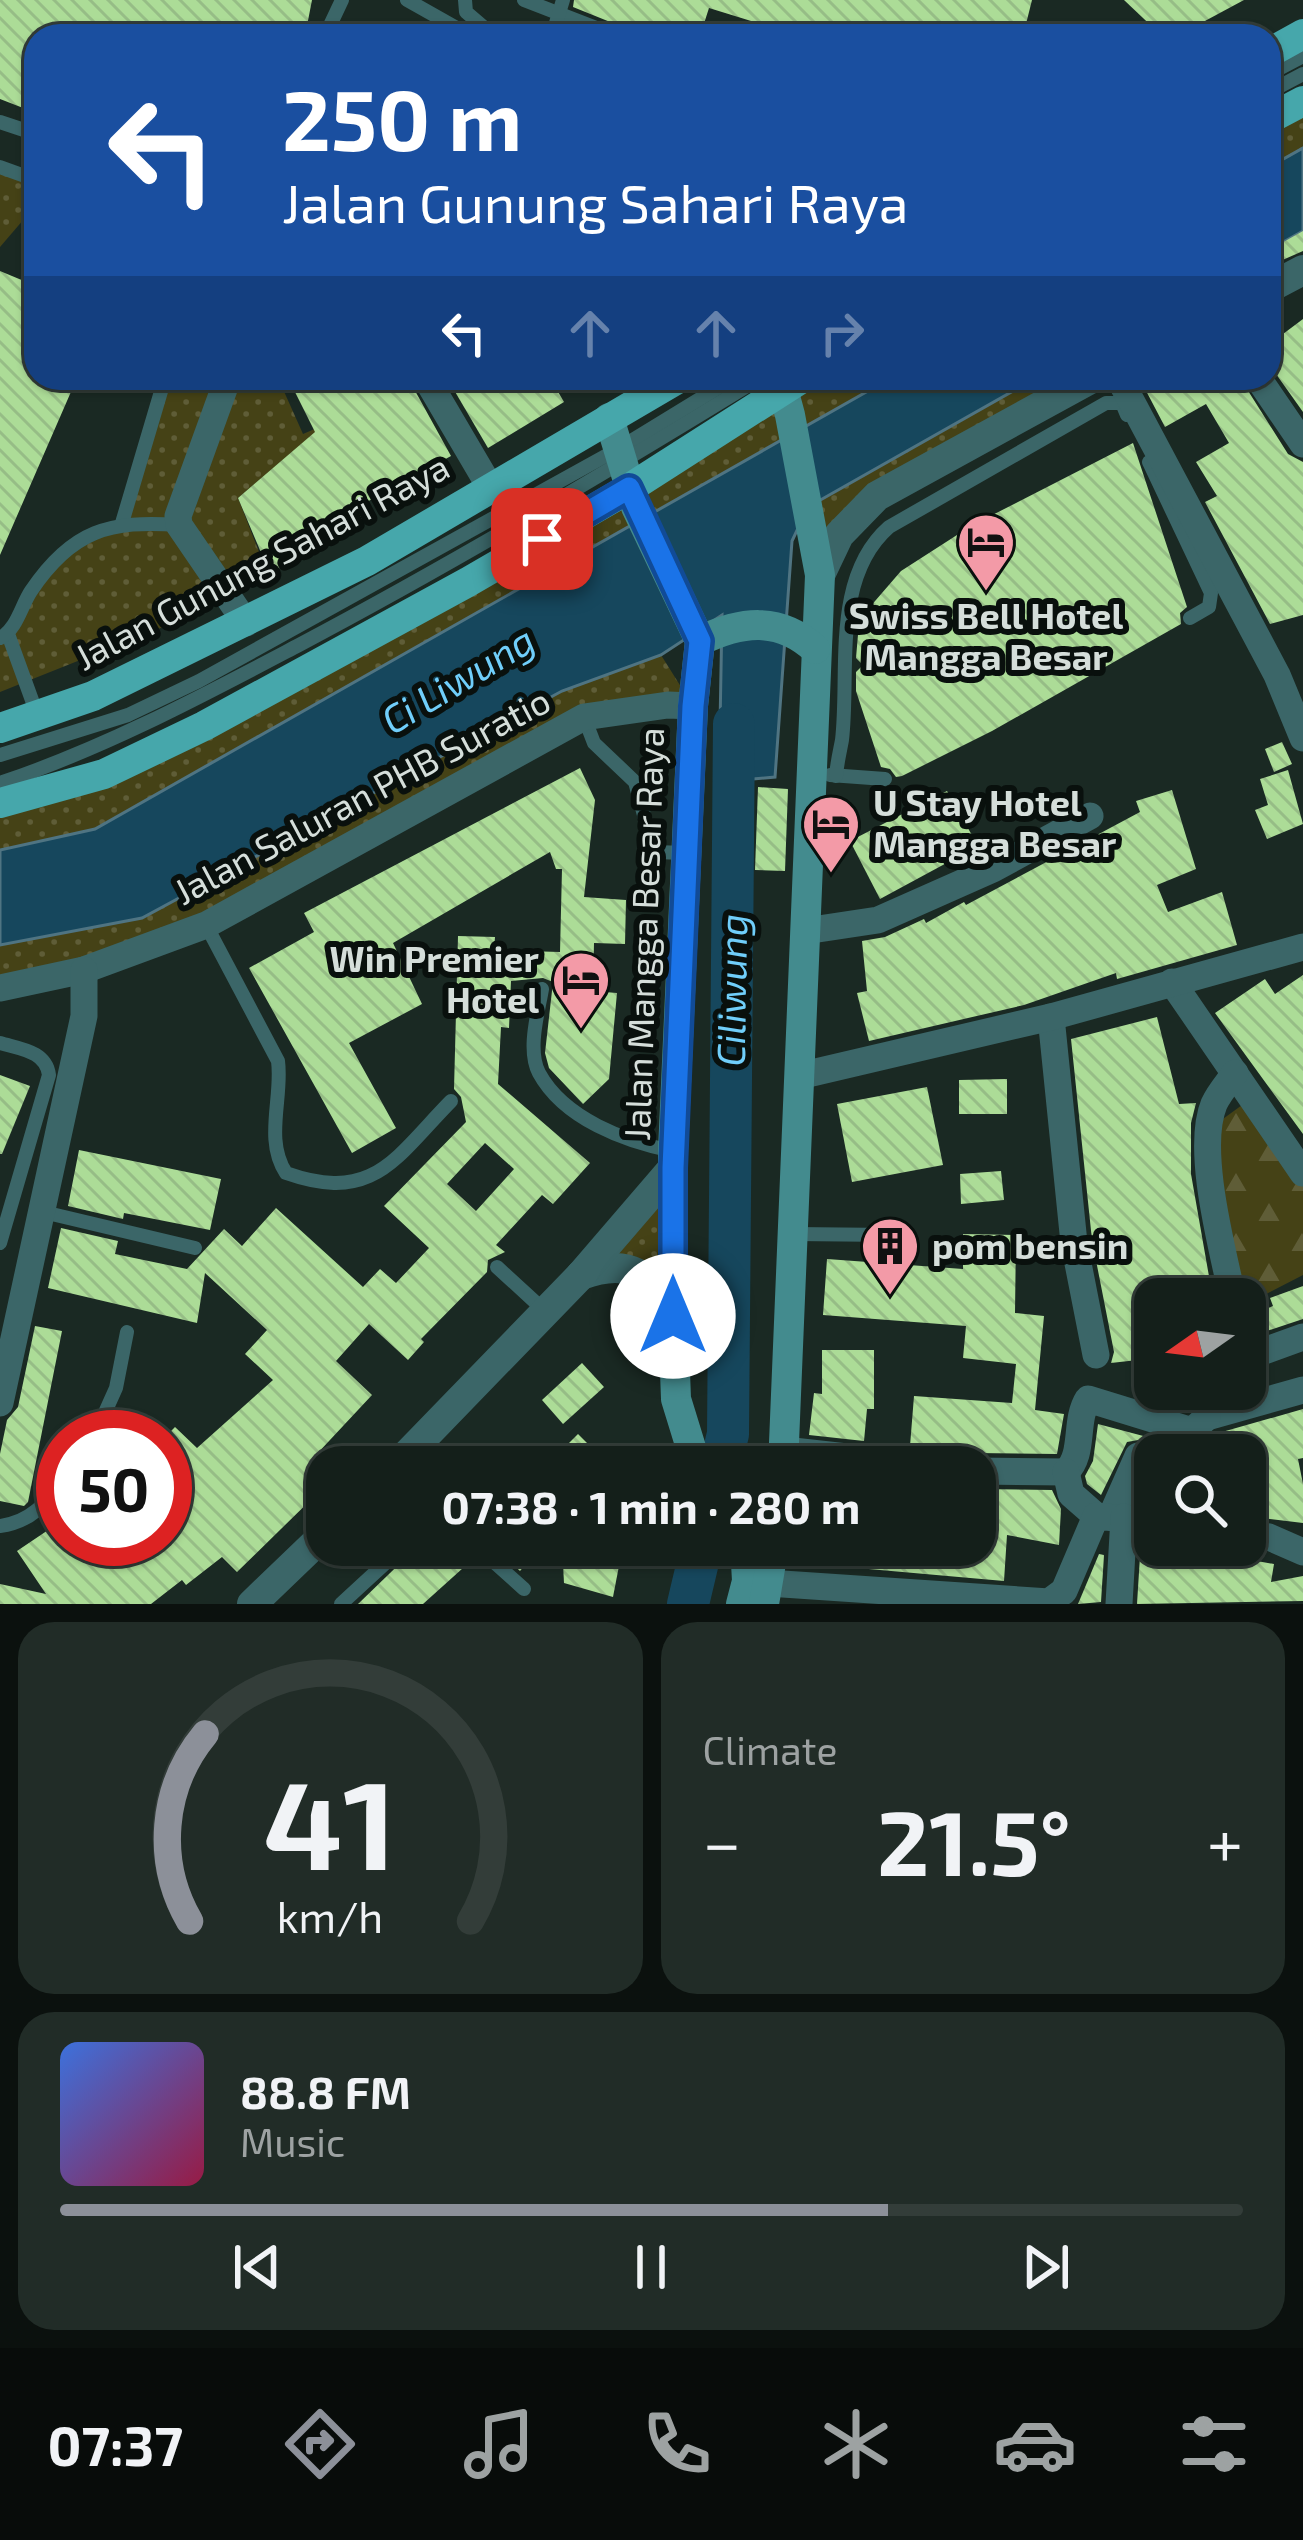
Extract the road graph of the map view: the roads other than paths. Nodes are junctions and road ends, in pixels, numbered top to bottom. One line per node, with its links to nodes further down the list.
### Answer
1 (407, 0): 5 (lane)
2 (465, 0): 6 (lane)
3 (524, 0): 4 (lane)
4 (561, 7): 7 (lane)
5 (450, 24)
6 (480, 24)
7 (594, 24)
8 (161, 390): 26 (lane)
9 (224, 390): 27 (street)
10 (434, 390): 25 (street)
11 (658, 390): 19 (main road, Jalan Gunung Sahari Raya)
12 (721, 390): 23 (lane)
13 (778, 390): 23 (main road)
14 (782, 390): 28 (main road)
15 (1068, 390): 18 (street)
16 (1125, 390): 38 (street)
17 (1266, 390): 21 (street)
18 (1039, 404): 20 (lane); 22 (street)
19 (609, 418): 23 (main road); 25 (main road, Jalan Gunung Sahari Raya)
20 (1055, 433): 24 (lane); 29 (lane)
21 (1303, 444)
22 (954, 452): 24 (lane); 28 (street)
23 (626, 477): 32 (main road); 39 (lane); 42 (lane); 43 (main road)
24 (970, 481): 40 (lane)
25 (490, 487): 30 (main road, Jalan Gunung Sahari Raya)
26 (122, 523): 27 (lane); 31 (lane)
27 (179, 525): 30 (street)
28 (820, 575): 33 (main road)
29 (1190, 618)
30 (246, 623): 35 (main road, Jalan Gunung Sahari Raya)
31 (4, 636): 35 (lane)
32 (703, 646): 33 (main road); 34 (main road, Jalan Mangga Besar Raya)
33 (815, 649): 40 (main road)
34 (693, 706): 36 (street, Jalan Saluran PHB Suratio); 45 (main road, Jalan Mangga Besar Raya)
35 (38, 717): 37 (main road, Jalan Gunung Sahari Raya)
36 (584, 717): 45 (lane); 46 (street, Jalan Saluran PHB Suratio)
37 (0, 728)
38 (1303, 738)
39 (0, 755)
40 (824, 763): 41 (lane); 47 (main road)
41 (885, 779)
42 (0, 783)
43 (0, 803)
44 (1090, 816): 47 (street)
45 (687, 853): 58 (main road, Jalan Mangga Besar Raya)
46 (206, 925): 49 (street, Jalan Saluran PHB Suratio); 57 (lane)
47 (805, 932): 56 (main road)
48 (1303, 947): 50 (street)
49 (84, 970): 51 (street, Jalan Saluran PHB Suratio); 60 (street)
50 (1172, 982): 53 (street); 55 (street)
51 (0, 988)
52 (542, 989): 58 (lane)
53 (1051, 1018): 56 (street); 73 (street)
54 (0, 1042): 63 (lane)
55 (1235, 1073): 59 (street); 67 (street)
56 (799, 1076): 61 (main road)
57 (451, 1101)
58 (673, 1159): 66 (street); 69 (main road, Jalan Mangga Besar Raya)
59 (1303, 1173)
60 (39, 1210): 64 (lane); 76 (street)
61 (792, 1234): 62 (lane); 81 (main road)
62 (891, 1234)
63 (0, 1243)
64 (195, 1248)
65 (497, 1267): 68 (lane)
66 (581, 1275): 68 (street); 69 (street)
67 (1228, 1278)
68 (546, 1312): 79 (street)
69 (673, 1316): 80 (main road, Jalan Mangga Besar Raya)
70 (127, 1332): 77 (lane)
71 (1303, 1337): 72 (street)
72 (1266, 1350)
73 (1096, 1355)
74 (1303, 1390): 75 (street)
75 (1266, 1395)
76 (0, 1403)
77 (106, 1410)
78 (1202, 1410): 84 (street)
79 (415, 1446)
80 (692, 1446)
81 (783, 1446)
82 (1134, 1465): 86 (street)
83 (996, 1471): 84 (street)
84 (1066, 1472): 86 (street)
85 (36, 1510): 88 (lane)
86 (1110, 1517): 87 (street); 97 (street); 101 (street)
87 (1134, 1520)
88 (0, 1526)
89 (1266, 1537): 91 (street)
90 (306, 1552): 98 (street)
91 (1303, 1552)
92 (382, 1566): 99 (lane)
93 (498, 1566): 95 (lane)
94 (746, 1566): 100 (main road)
95 (524, 1589)
96 (766, 1593): 97 (street)
97 (916, 1599)
98 (252, 1604)
99 (341, 1604)
100 (741, 1604)
101 (1119, 1604)

